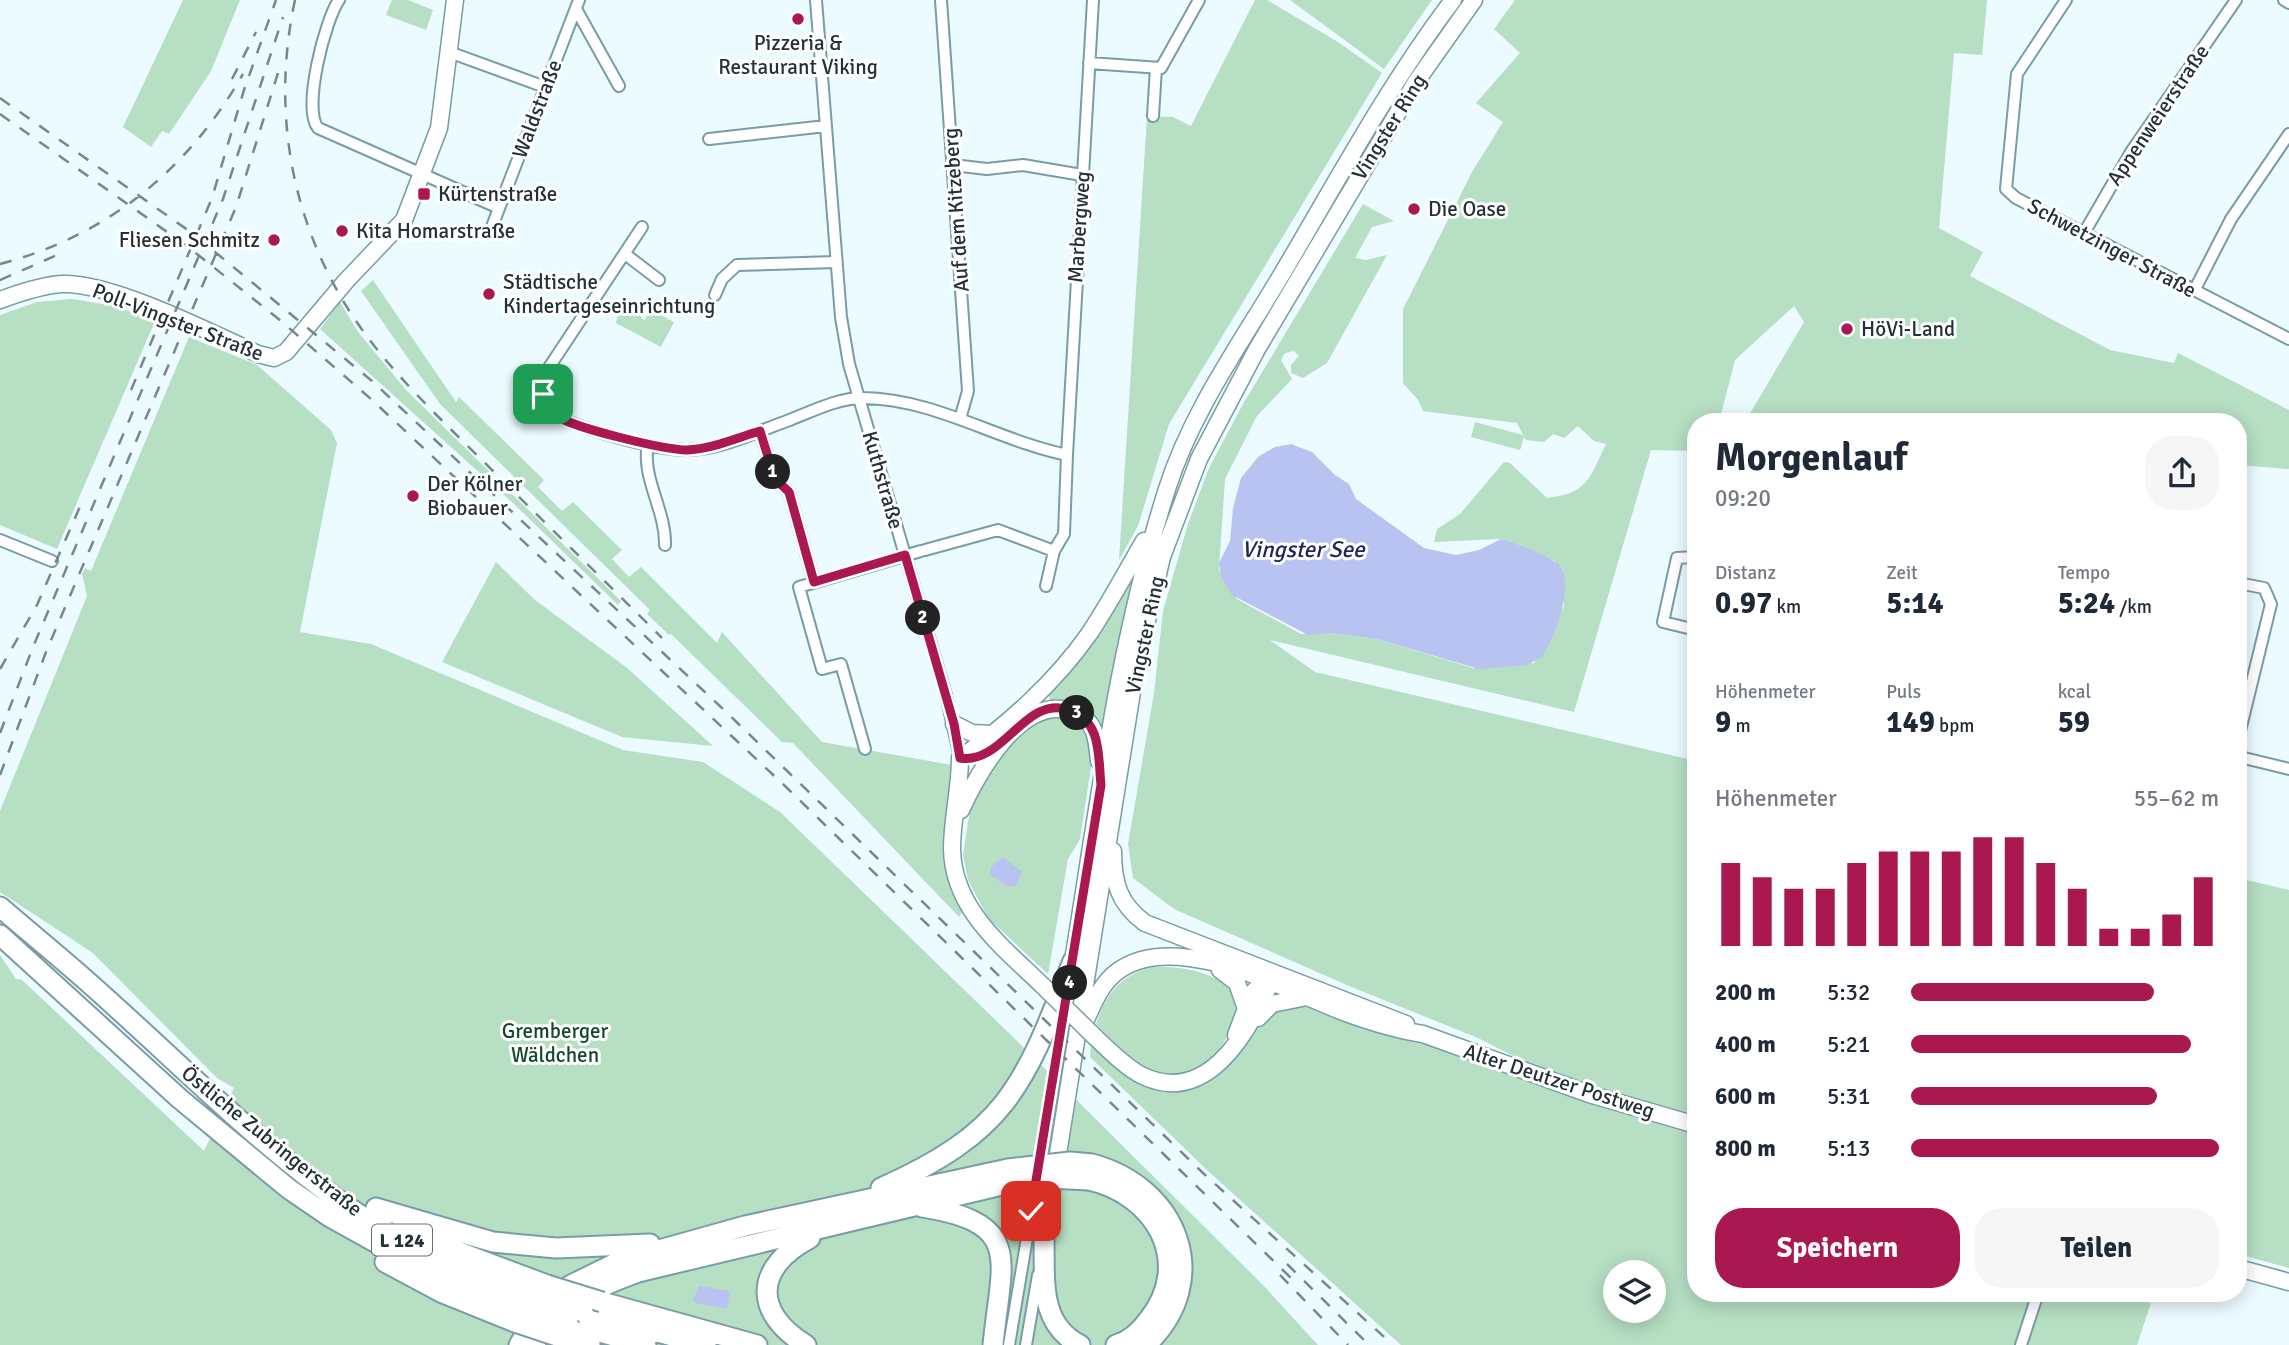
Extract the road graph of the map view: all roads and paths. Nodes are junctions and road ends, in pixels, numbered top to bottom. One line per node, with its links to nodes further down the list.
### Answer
1 (340, 0): 24 (street)
2 (455, 0): 14 (main road)
3 (816, 0): 20 (street, Kuthstraße)
4 (941, 0): 23 (street, Auf dem Kitzeberg)
5 (1093, 0): 15 (street, Marbergweg)
6 (1199, 0): 16 (street)
7 (1453, 0): 42 (main road, Vingster Ring)
8 (1474, 0): 62 (main road, Vingster Ring)
9 (2066, 0): 29 (street, Schwetzinger Straße)
10 (2236, 0): 29 (street, Appenweierstraße)
11 (2284, 0): 12 (street)
12 (2289, 4)
13 (577, 5): 17 (street, Waldstraße); 18 (street, Waldstraße)
14 (449, 52): 18 (street); 24 (main road)
15 (1089, 63): 16 (street); 25 (street, Marbergweg)
16 (1156, 68): 19 (street)
17 (620, 86)
18 (545, 87): 26 (street, Waldstraße)
19 (1153, 116)
20 (826, 127): 22 (street); 31 (street, Kuthstraße)
21 (2289, 134): 33 (street)
22 (709, 139)
23 (953, 165): 25 (street); 38 (street, Auf dem Kitzeberg)
24 (423, 175): 26 (street); 35 (main road, Poll-Vingster Straße)
25 (1082, 175): 41 (street, Marbergweg)
26 (499, 208): 27 (street, Waldstraße)
27 (493, 224)
28 (642, 227): 30 (street)
29 (2084, 233): 33 (street, Schwetzinger Straße)
30 (625, 254): 32 (street); 40 (street)
31 (836, 262): 34 (street); 37 (street, Kuthstraße)
32 (659, 280)
33 (2194, 291): 36 (street, Schwetzinger Straße)
34 (715, 295)
35 (0, 300)
36 (2289, 339)
37 (859, 398): 38 (street); 39 (street); 46 (street, Kuthstraße)
38 (960, 419): 41 (street)
39 (760, 431): 40 (street); 49 (street)
40 (648, 444): 44 (street)
41 (1066, 455): 45 (street, Marbergweg)
42 (1160, 515): 55 (main road); 61 (main road, Vingster Ring)
43 (0, 540): 48 (street)
44 (665, 545)
45 (1054, 551): 46 (street); 51 (street, Marbergweg)
46 (905, 555): 49 (street); 54 (street, Kuthstraße)
47 (1687, 557): 52 (street)
48 (52, 561)
49 (814, 582): 56 (street)
50 (2247, 584): 53 (street)
51 (1045, 586)
52 (1687, 628)
53 (2247, 703)
54 (954, 724): 55 (main road); 58 (street, Kuthstraße)
55 (992, 734): 58 (main road)
56 (865, 748)
57 (993, 752): 58 (main road); 61 (main road); 63 (main road)
58 (960, 758): 63 (main road, Kuthstraße)
59 (2247, 759): 60 (street)
60 (2289, 769)
61 (1101, 785): 67 (main road, Vingster Ring)
62 (1113, 807): 68 (main road, Alter Deutzer Postweg); 75 (main road, Vingster Ring)
63 (956, 822): 76 (main road, Kuthstraße, bridge)
64 (0, 907): 78 (highway, Östliche Zubringerstraße / L 124)
65 (0, 935): 90 (highway, Östliche Zubringerstraße)
66 (1184, 957): 70 (main road, Alter Deutzer Postweg); 72 (main road); 75 (main road)
67 (1073, 961): 81 (highway); 100 (street, Vingster Ring)
68 (1254, 962): 69 (main road, Alter Deutzer Postweg); 70 (main road)
69 (1287, 976): 70 (main road); 73 (main road, Alter Deutzer Postweg)
70 (1266, 981): 71 (main road, Alter Deutzer Postweg); 72 (main road); 74 (main road, Kuthstraße)
71 (1305, 997): 73 (main road, Alter Deutzer Postweg); 74 (main road)
72 (1245, 1006): 76 (main road)
73 (1423, 1034): 77 (main road, Alter Deutzer Postweg)
74 (1243, 1037): 76 (main road, Kuthstraße)
75 (1076, 1042): 86 (main road, Vingster Ring)
76 (1229, 1054)
77 (1687, 1122)
78 (284, 1156): 83 (highway); 90 (highway, Östliche Zubringerstraße / L 124)
79 (1090, 1172): 80 (highway, bridge); 103 (highway); 104 (highway)
80 (1007, 1176): 81 (highway); 82 (highway)
81 (845, 1204): 85 (highway)
82 (914, 1206): 84 (highway); 99 (highway)
83 (376, 1208): 85 (highway); 90 (highway)
84 (836, 1226): 94 (highway); 98 (highway)
85 (686, 1241): 93 (highway)
86 (1044, 1241): 101 (street, Vingster Ring); 102 (highway)
87 (2247, 1270): 88 (main road)
88 (2289, 1282)
89 (2035, 1302): 105 (street)
90 (530, 1303): 91 (highway, bridge); 91 (highway, Östliche Zubringerstraße / L 124, bridge); 97 (highway, bridge)
91 (569, 1323): 92 (highway); 95 (highway, Östliche Zubringerstraße / L 124); 96 (highway, Östliche Zubringerstraße / L 124)
92 (587, 1344)
93 (519, 1345)
94 (534, 1345)
95 (646, 1345)
96 (706, 1345)
97 (757, 1345)
98 (806, 1345)
99 (993, 1345)
100 (1009, 1345)
101 (1026, 1345)
102 (1080, 1345)
103 (1116, 1345)
104 (1146, 1345)
105 (2021, 1345)

